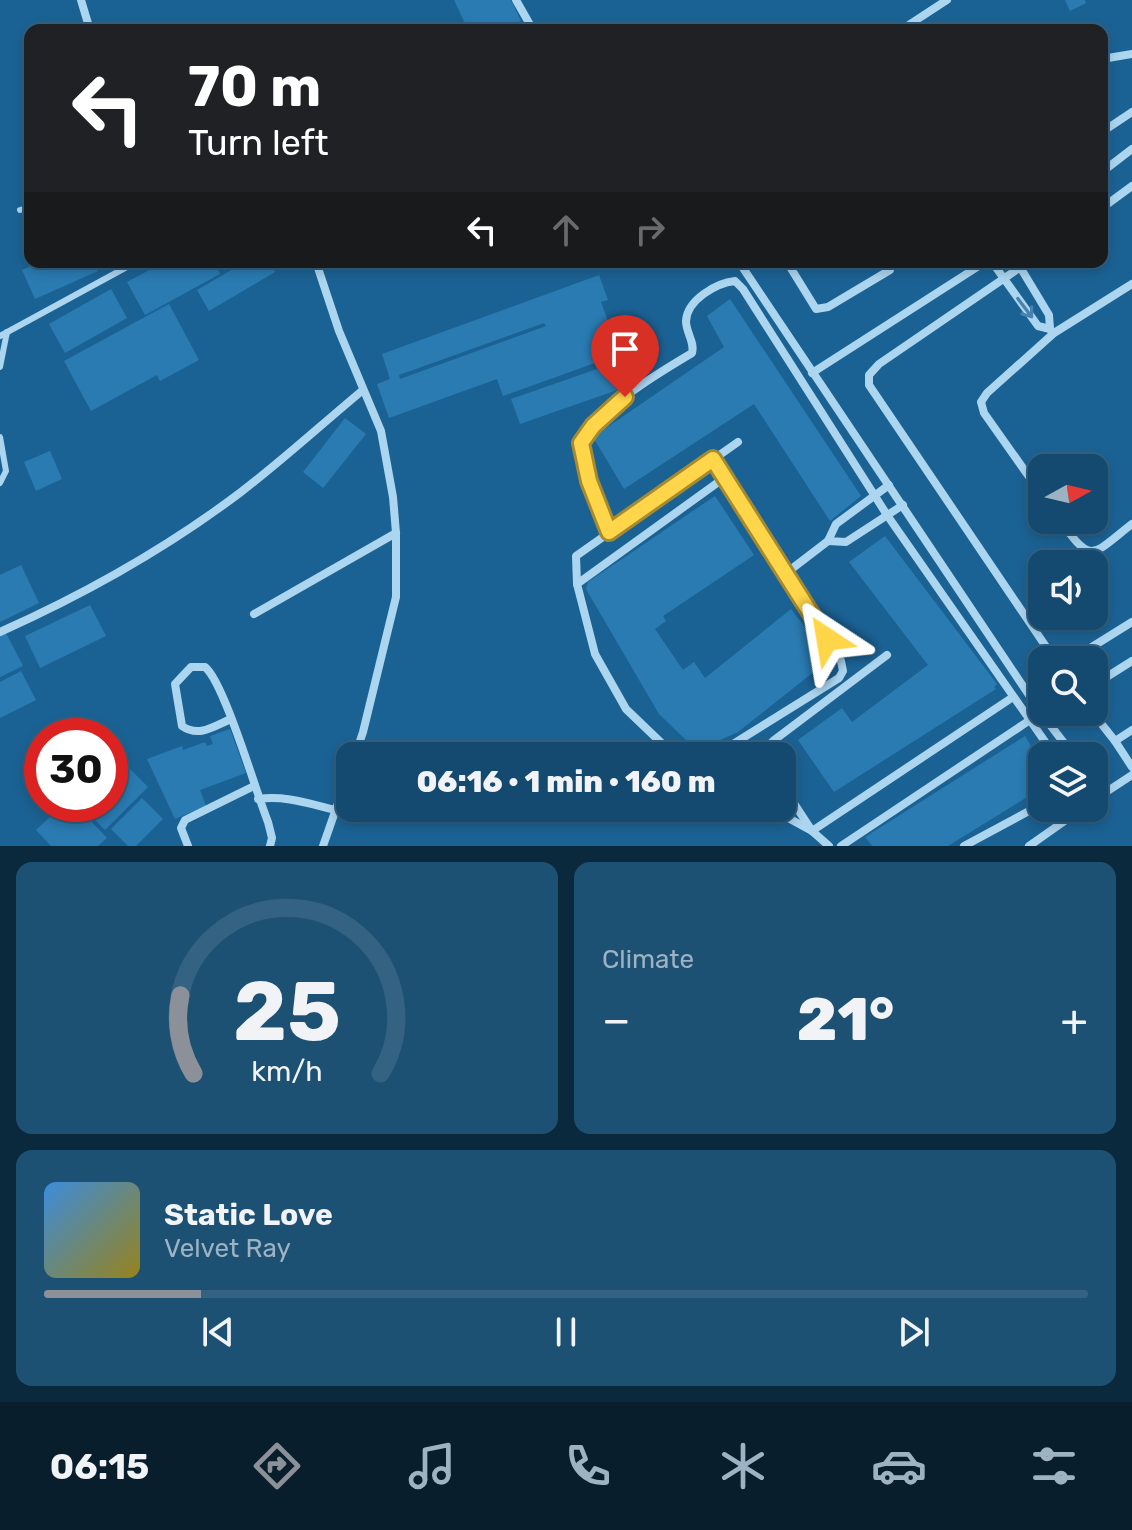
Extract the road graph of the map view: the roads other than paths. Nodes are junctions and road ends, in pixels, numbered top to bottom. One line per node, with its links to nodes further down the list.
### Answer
1 (81, 0): 4 (street)
2 (516, 0): 5 (street)
3 (947, 0): 6 (street)
4 (88, 24)
5 (530, 24)
6 (910, 24)
7 (1132, 54): 8 (street)
8 (1108, 58)
9 (1132, 112): 10 (street)
10 (1108, 128)
11 (1132, 149): 12 (street)
12 (1108, 167)
13 (1132, 186): 14 (street)
14 (1108, 204)
15 (24, 209): 16 (lane)
16 (20, 210)
17 (125, 268): 29 (lane)
18 (318, 268): 32 (street)
19 (743, 268): 31 (street)
20 (791, 268): 21 (street)
21 (890, 268)
22 (976, 268): 31 (street)
23 (996, 268): 26 (street)
24 (1018, 268): 26 (street)
25 (1024, 268): 28 (street)
26 (1004, 280): 28 (street, one-way to 28); 53 (street)
27 (1132, 284): 28 (street)
28 (1052, 331): 36 (street)
29 (4, 334): 30 (lane)
30 (0, 367)
31 (812, 373): 39 (street)
32 (363, 390): 45 (street); 52 (street)
33 (0, 437): 38 (lane)
34 (738, 442): 35 (street)
35 (713, 459): 37 (street); 44 (street)
36 (1028, 475)
37 (724, 478): 48 (street); 49 (street)
38 (0, 483)
39 (889, 485): 40 (street); 41 (street)
40 (875, 496): 42 (street); 44 (street); 47 (street)
41 (903, 505): 42 (street); 69 (street)
42 (887, 515): 47 (street); 58 (street)
43 (1132, 524): 46 (street)
44 (609, 532): 49 (street)
45 (396, 533): 50 (street); 65 (street)
46 (1070, 534)
47 (828, 541): 48 (street)
48 (785, 574): 67 (street)
49 (577, 584): 66 (street)
50 (254, 614)
51 (1132, 622): 54 (street)
52 (0, 632)
53 (1046, 646)
54 (1093, 646)
55 (887, 655): 68 (street)
56 (1132, 661): 57 (street)
57 (1108, 676)
58 (1013, 697): 59 (street); 80 (street)
59 (1028, 717)
60 (231, 719): 60 (street); 72 (street)
61 (1028, 721): 85 (street)
62 (1103, 726): 64 (street)
63 (1132, 730): 64 (street)
64 (1115, 741): 70 (street)
65 (360, 742)
66 (660, 742)
67 (736, 742)
68 (772, 742)
69 (1063, 742)
70 (1132, 767)
71 (1132, 775): 73 (street)
72 (254, 786): 74 (street); 81 (street)
73 (1108, 791)
74 (258, 799): 76 (street); 82 (street)
75 (796, 806): 80 (street)
76 (336, 810): 83 (street)
77 (1028, 812): 86 (street)
78 (796, 822): 80 (street)
79 (1063, 822): 87 (street)
80 (812, 831): 84 (street)
81 (188, 846)
82 (270, 846)
83 (323, 846)
84 (829, 846)
85 (841, 846)
86 (964, 846)
87 (1029, 846)

